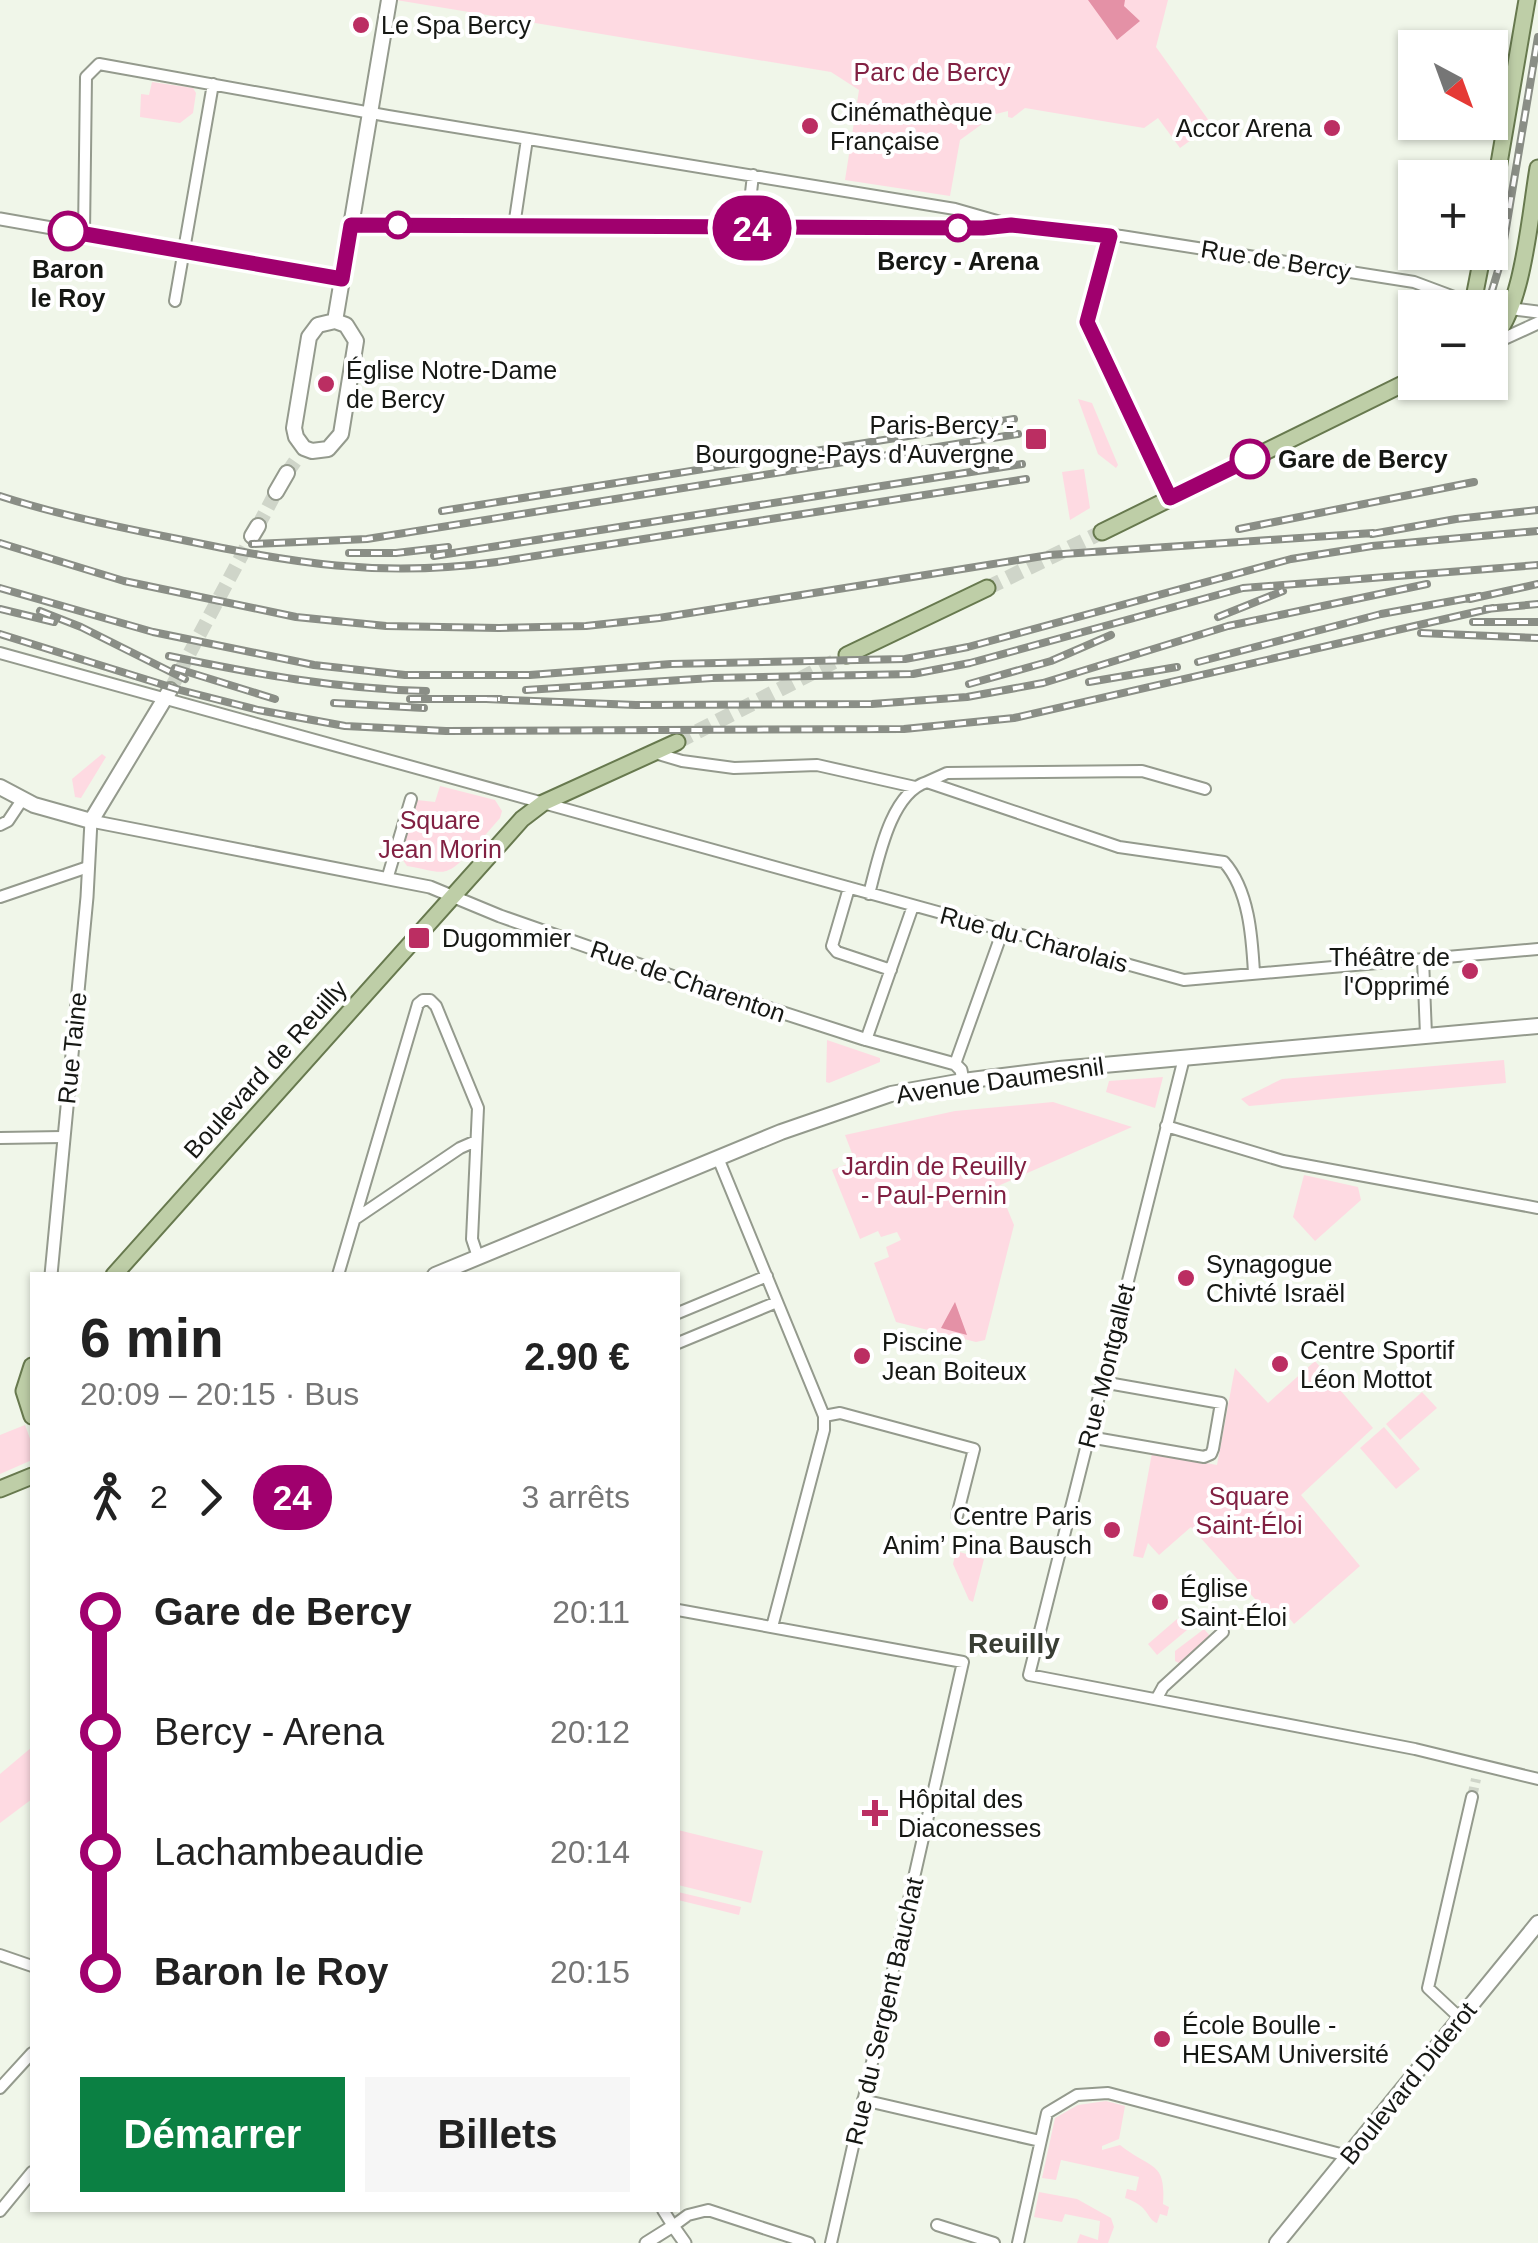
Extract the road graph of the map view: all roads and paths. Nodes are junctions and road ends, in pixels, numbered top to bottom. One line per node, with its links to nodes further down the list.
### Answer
1 (390, 0): 4 (main road)
2 (1527, 0): 6 (main road)
3 (213, 84): 4 (street, Rue de Bercy); 14 (street, Rue de Bercy); 16 (street)
4 (370, 113): 5 (street, Rue de Bercy); 10 (main road)
5 (528, 139): 8 (street, Rue de Bercy); 12 (street)
6 (1500, 160)
7 (1538, 168): 18 (main road)
8 (753, 175): 11 (street, Rue de Bercy); 13 (street)
9 (0, 219): 14 (street)
10 (352, 222): 12 (street, Rue de Bercy); 17 (main road)
11 (1011, 225): 13 (street, Rue de Bercy); 15 (street, Rue de Bercy)
12 (514, 226): 13 (street, Rue de Bercy)
13 (746, 228)
14 (84, 233): 16 (street)
15 (1110, 236): 19 (street, Rue de Bercy); 31 (street)
16 (185, 250): 17 (street); 20 (street)
17 (342, 279): 25 (main road)
18 (1518, 282): 22 (main road); 23 (street)
19 (1434, 290)
20 (175, 301)
21 (1508, 309): 22 (street, Rue de Bercy)
22 (1511, 309): 23 (street, Rue de Bercy); 24 (main road)
23 (1538, 312)
24 (1508, 318)
25 (334, 321): 25 (main road)
26 (1538, 323): 27 (street)
27 (1508, 335)
28 (1398, 386): 31 (main road)
29 (287, 473): 30 (main road)
30 (276, 492)
31 (1170, 498): 32 (main road)
32 (1102, 532)
33 (987, 588): 35 (main road)
34 (0, 653): 36 (street, Rue du Charolais)
35 (847, 656)
36 (167, 694): 44 (street, Rue du Charolais); 45 (main road)
37 (677, 742): 38 (main road, Boulevard de Reuilly)
38 (654, 752): 39 (street); 44 (main road, Boulevard de Reuilly)
39 (921, 785): 41 (street); 50 (street); 58 (street)
40 (0, 787): 43 (main road, Rue de Charenton)
41 (1205, 789)
42 (411, 799): 48 (street)
43 (22, 800): 45 (main road, Rue de Charenton); 46 (street)
44 (542, 803): 49 (street, Rue du Charolais); 52 (main road, Boulevard de Reuilly)
45 (91, 822): 47 (street, Rue Taine); 48 (street, Rue de Charenton)
46 (0, 826)
47 (88, 868): 51 (street); 66 (street, Rue Taine)
48 (388, 876): 52 (street, Rue de Charenton)
49 (849, 888): 50 (street, Rue du Charolais); 57 (street)
50 (869, 894): 53 (street, Rue du Charolais)
51 (0, 897)
52 (456, 897): 61 (street, Rue de Charenton); 74 (main road, Boulevard de Reuilly)
53 (913, 906): 54 (street, Rue du Charolais); 57 (street)
54 (1003, 930): 58 (street, Rue du Charolais); 63 (street)
55 (1538, 949): 56 (street, Rue du Charolais)
56 (1423, 959): 58 (street, Rue du Charolais); 60 (street)
57 (891, 970): 61 (street)
58 (1254, 973)
59 (1538, 1026): 60 (main road, Avenue Daumesnil)
60 (1426, 1036): 62 (main road, Avenue Daumesnil)
61 (866, 1040): 63 (street, Rue de Charenton)
62 (1184, 1058): 64 (main road, Avenue Daumesnil); 65 (street, Rue Montgallet)
63 (955, 1064): 64 (street)
64 (964, 1081): 69 (main road, Avenue Daumesnil)
65 (1166, 1126): 70 (street); 82 (street, Rue Montgallet)
66 (63, 1137): 67 (street); 73 (street, Rue Taine)
67 (0, 1138)
68 (476, 1141): 71 (street); 71 (street); 72 (street)
69 (718, 1158): 72 (main road, Avenue Daumesnil); 77 (street)
70 (1538, 1208)
71 (355, 1219): 75 (street)
72 (478, 1257): 76 (main road, Avenue Daumesnil)
73 (51, 1272)
74 (117, 1272)
75 (339, 1272)
76 (442, 1272)
77 (767, 1276): 78 (street); 79 (street)
78 (777, 1302): 80 (street); 84 (street)
79 (680, 1312)
80 (680, 1342)
81 (30, 1372): 83 (main road)
82 (1102, 1382): 85 (street, Rue Montgallet); 85 (street)
83 (30, 1410)
84 (824, 1416): 88 (street); 90 (street)
85 (1089, 1437): 92 (street, Rue Montgallet)
86 (30, 1477): 87 (main road)
87 (0, 1489)
88 (958, 1516)
89 (680, 1610): 90 (street)
90 (772, 1627): 103 (street, Rue du Sergent Bauchat)
91 (1223, 1632): 92 (street)
92 (1156, 1698): 93 (street)
93 (1480, 1763): 94 (street); 95 (street)
94 (1476, 1778)
95 (1538, 1779)
96 (1472, 1797): 100 (street)
97 (1538, 1923): 100 (main road, Boulevard Diderot)
98 (0, 1956): 99 (street)
99 (30, 1965)
100 (1460, 2018): 105 (main road, Boulevard Diderot)
101 (30, 2054): 102 (street)
102 (0, 2088)
103 (863, 2100): 104 (street); 114 (street, Rue du Sergent Bauchat)
104 (1040, 2141): 105 (street); 116 (street)
105 (1348, 2156): 117 (main road, Boulevard Diderot)
106 (30, 2174): 107 (street)
107 (0, 2211)
108 (664, 2212): 110 (street)
109 (937, 2225): 115 (street)
110 (672, 2226): 111 (street); 112 (street); 113 (street)
111 (646, 2243)
112 (685, 2243)
113 (809, 2243)
114 (831, 2243)
115 (994, 2243)
116 (1018, 2243)
117 (1277, 2243)

